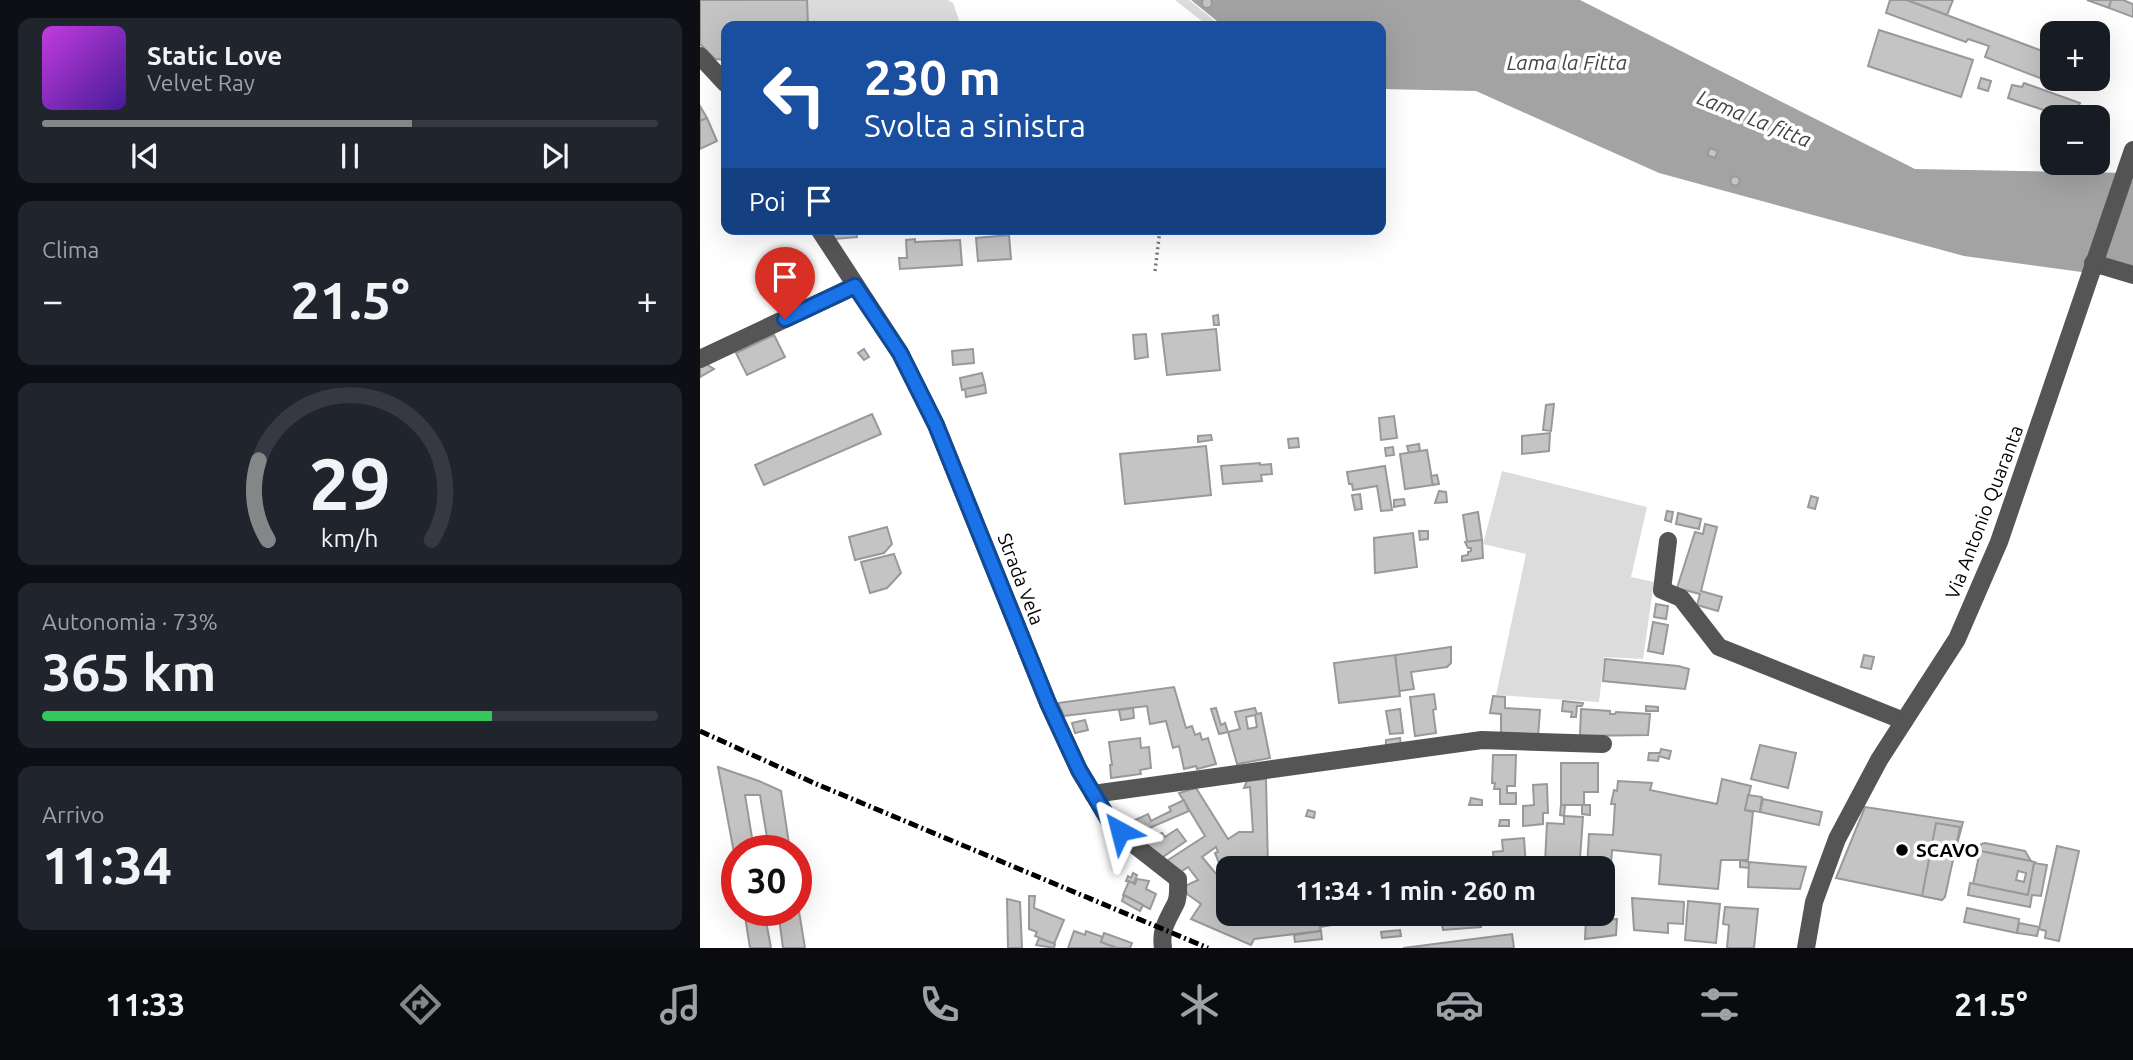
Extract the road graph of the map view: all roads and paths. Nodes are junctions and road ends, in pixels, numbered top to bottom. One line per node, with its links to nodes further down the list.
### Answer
1 (700, 56): 2 (street)
2 (721, 79)
3 (2133, 150): 6 (street, Via Antonio Quaranta)
4 (824, 235): 9 (street, Strada Vela)
5 (1159, 235): 7 (path)
6 (2094, 263): 8 (street); 12 (street, Via Antonio Quaranta)
7 (1155, 271)
8 (2133, 275)
9 (855, 286): 10 (street); 14 (street, Strada Vela)
10 (700, 359)
11 (1668, 541): 12 (street)
12 (1903, 721): 16 (street, Via Antonio Quaranta)
13 (1603, 744): 14 (street)
14 (1093, 794): 15 (street, Strada Vela)
15 (1163, 948)
16 (1805, 948)

